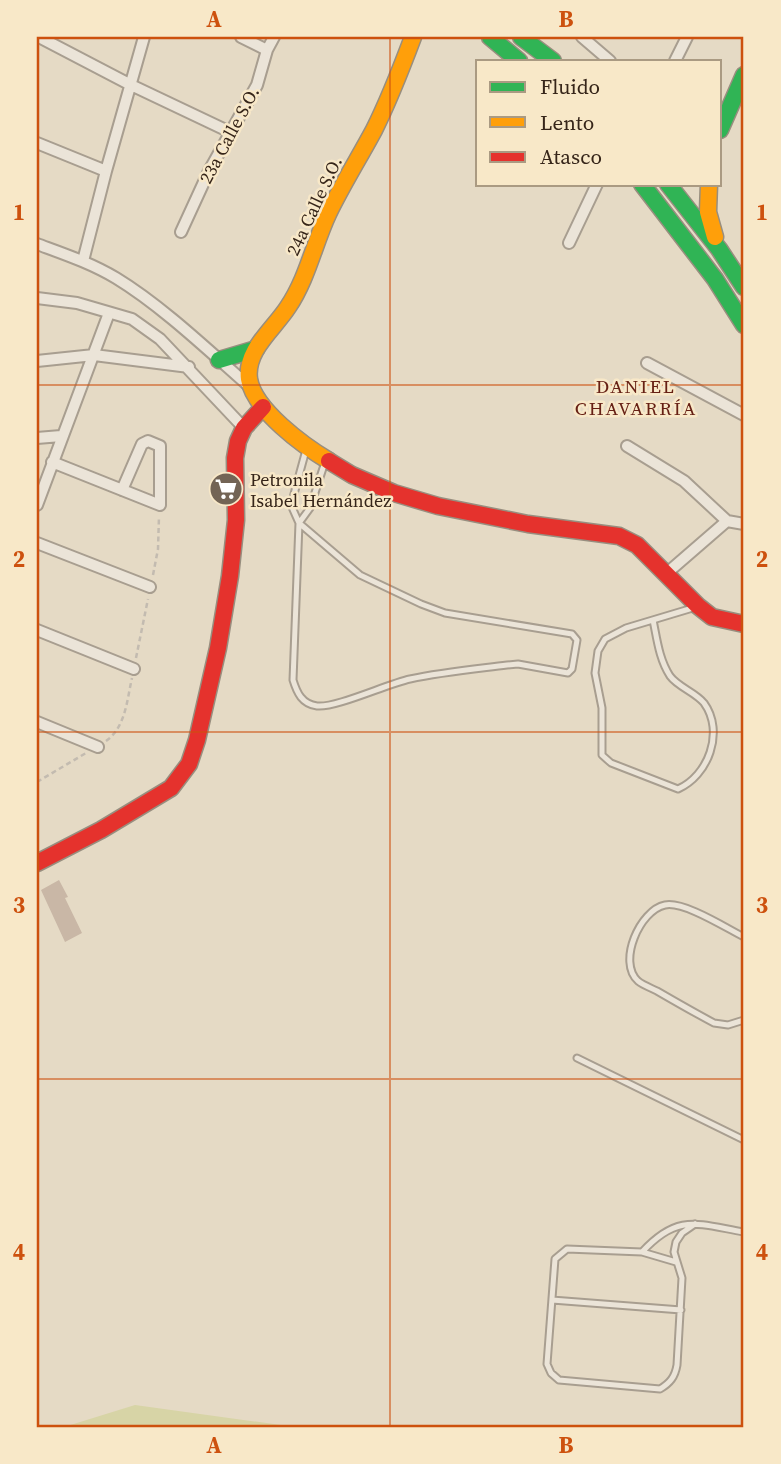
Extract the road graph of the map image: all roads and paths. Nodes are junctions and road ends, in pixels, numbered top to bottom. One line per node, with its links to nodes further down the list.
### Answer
1 (39, 37): 16 (street)
2 (144, 37): 16 (street)
3 (241, 37): 10 (street)
4 (274, 37): 10 (street, 23a Calle S.O.)
5 (414, 37): 36 (street, 24a Calle S.O.)
6 (490, 37): 11 (street)
7 (521, 37): 12 (street)
8 (687, 37): 14 (street)
9 (586, 38): 13 (street)
10 (267, 50): 18 (street, 23a Calle S.O.)
11 (518, 60)
12 (552, 60)
13 (609, 60)
14 (675, 60)
15 (741, 83): 17 (street)
16 (131, 85): 18 (street); 20 (street)
17 (722, 126)
18 (230, 132): 27 (street, 23a Calle S.O.)
19 (37, 143): 20 (street)
20 (106, 171): 31 (street)
21 (596, 186): 28 (street)
22 (644, 186): 26 (street)
23 (696, 186): 25 (street)
24 (709, 186): 30 (street)
25 (679, 192): 26 (street); 30 (street)
26 (668, 215): 35 (street)
27 (181, 232)
28 (569, 243)
29 (37, 244): 31 (street)
30 (719, 249): 32 (street)
31 (83, 261): 38 (street)
32 (744, 287)
33 (37, 298): 34 (street)
34 (109, 313): 37 (street); 41 (street)
35 (744, 325)
36 (256, 349): 38 (street); 42 (street, 24a Calle S.O.)
37 (94, 355): 39 (street); 41 (street); 46 (street)
38 (219, 360): 42 (street)
39 (37, 361)
40 (647, 363): 44 (street)
41 (189, 367): 45 (street)
42 (250, 387): 43 (street)
43 (263, 407): 45 (street); 49 (street)
44 (744, 415)
45 (244, 428): 67 (street)
46 (61, 436): 47 (street); 51 (street)
47 (37, 438)
48 (627, 446): 54 (street)
49 (307, 447): 50 (street); 55 (lane)
50 (325, 460): 55 (lane); 58 (street)
51 (52, 462): 52 (street); 53 (street)
52 (122, 490): 52 (street)
53 (37, 505)
54 (727, 521): 56 (street); 58 (street)
55 (299, 523): 55 (lane)
56 (744, 524)
57 (37, 543): 59 (street)
58 (667, 573): 60 (street)
59 (150, 587)
60 (698, 606): 61 (lane); 62 (street)
61 (653, 620): 61 (lane)
62 (744, 624)
63 (37, 630): 64 (street)
64 (134, 669)
65 (37, 722): 66 (street)
66 (98, 747)
67 (37, 863)
68 (744, 937): 69 (lane)
69 (744, 1020)
70 (577, 1058): 71 (lane)
71 (744, 1140)
72 (695, 1224): 73 (lane); 74 (lane); 75 (lane)
73 (744, 1232)
74 (642, 1252): 75 (lane); 76 (lane)
75 (676, 1262): 77 (lane)
76 (552, 1300): 77 (lane); 77 (lane)
77 (681, 1310)

